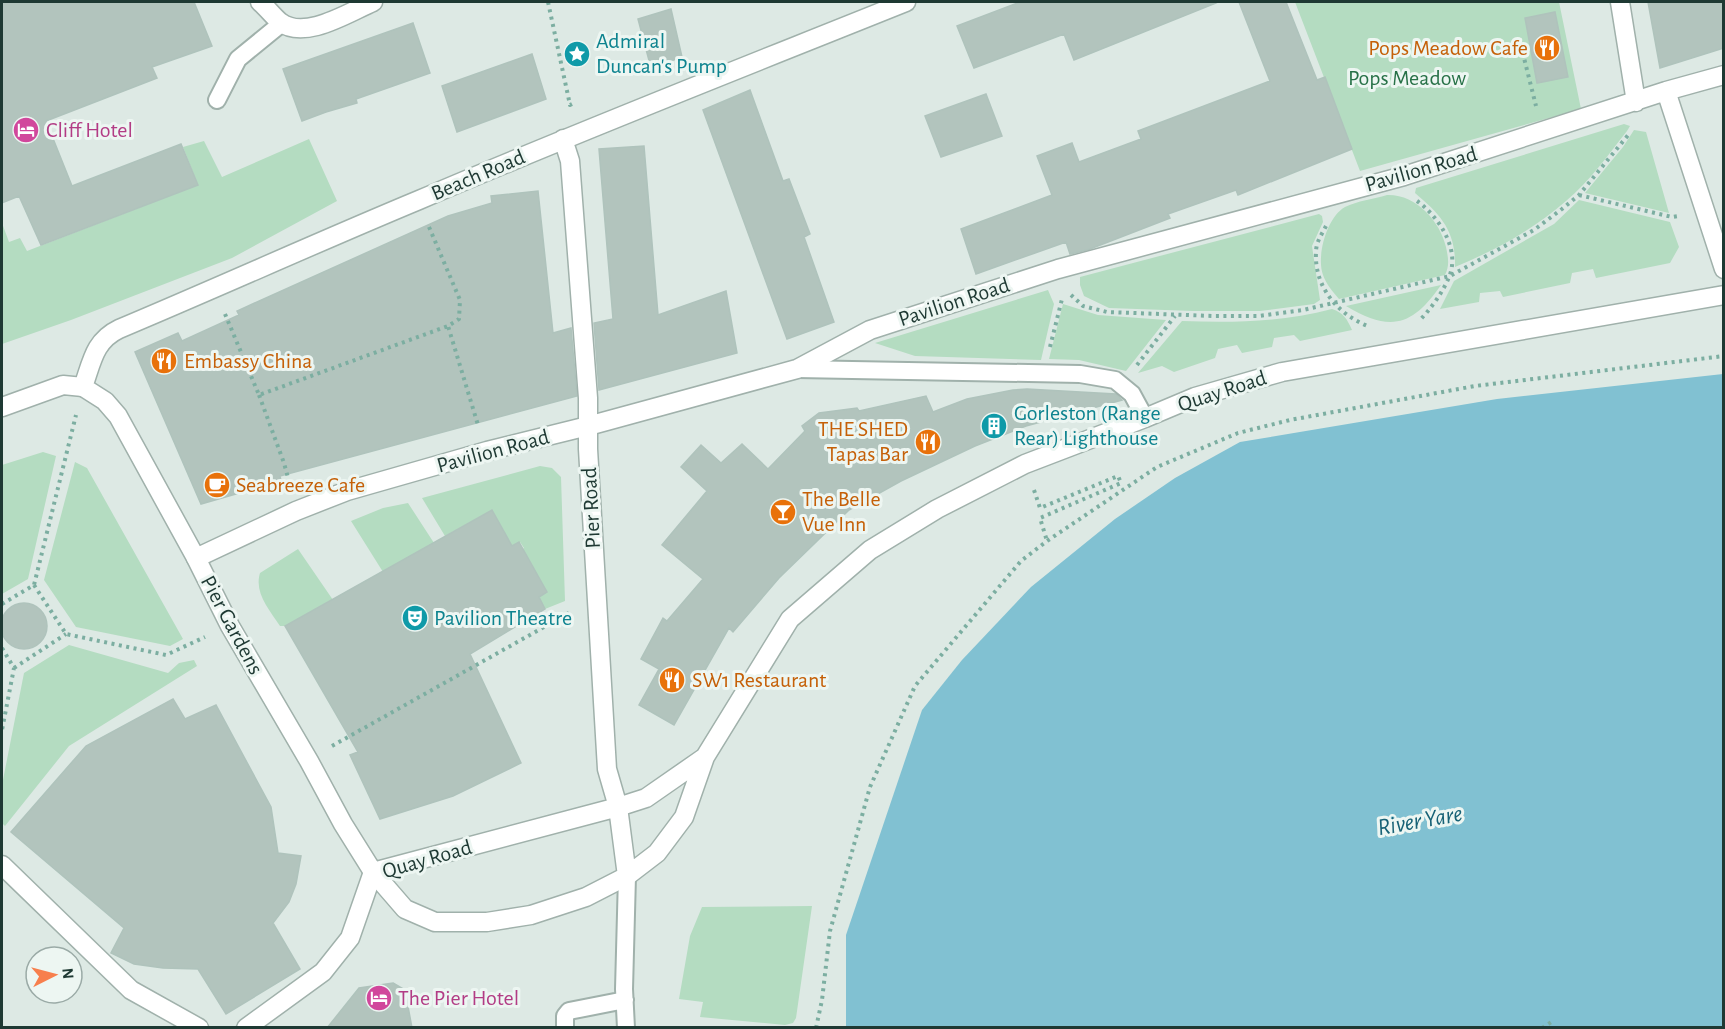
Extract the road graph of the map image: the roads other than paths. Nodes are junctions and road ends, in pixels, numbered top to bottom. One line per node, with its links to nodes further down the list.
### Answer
1 (260, 2): 5 (street)
2 (373, 2): 5 (street)
3 (906, 2): 10 (street, Beach Road)
4 (1620, 2): 9 (street)
5 (282, 23): 8 (lane)
6 (1724, 75): 7 (street, Pavilion Road)
7 (1666, 91): 9 (street, Pavilion Road); 11 (street)
8 (217, 100)
9 (1636, 102): 13 (street, Pavilion Road)
10 (563, 139): 14 (street, Beach Road); 17 (street, Pier Road)
11 (1724, 269)
12 (1724, 295): 16 (street, Quay Road)
13 (797, 369): 16 (lane); 17 (street, Pavilion Road)
14 (83, 387): 15 (street); 18 (street, Pier Gardens)
15 (2, 406)
16 (1145, 418): 19 (street, Quay Road)
17 (588, 426): 18 (street, Pavilion Road); 20 (street, Pier Road)
18 (196, 558): 22 (street, Pier Gardens)
19 (705, 758): 20 (street, Quay Road); 23 (street, Quay Road)
20 (618, 807): 22 (street, Quay Road); 23 (street, Pier Road)
21 (2, 865): 25 (street)
22 (373, 872): 23 (street, Quay Road); 26 (street)
23 (627, 876): 24 (lane)
24 (625, 1000): 27 (lane); 28 (lane)
25 (199, 1028)
26 (246, 1028)
27 (565, 1028)
28 (626, 1028)

